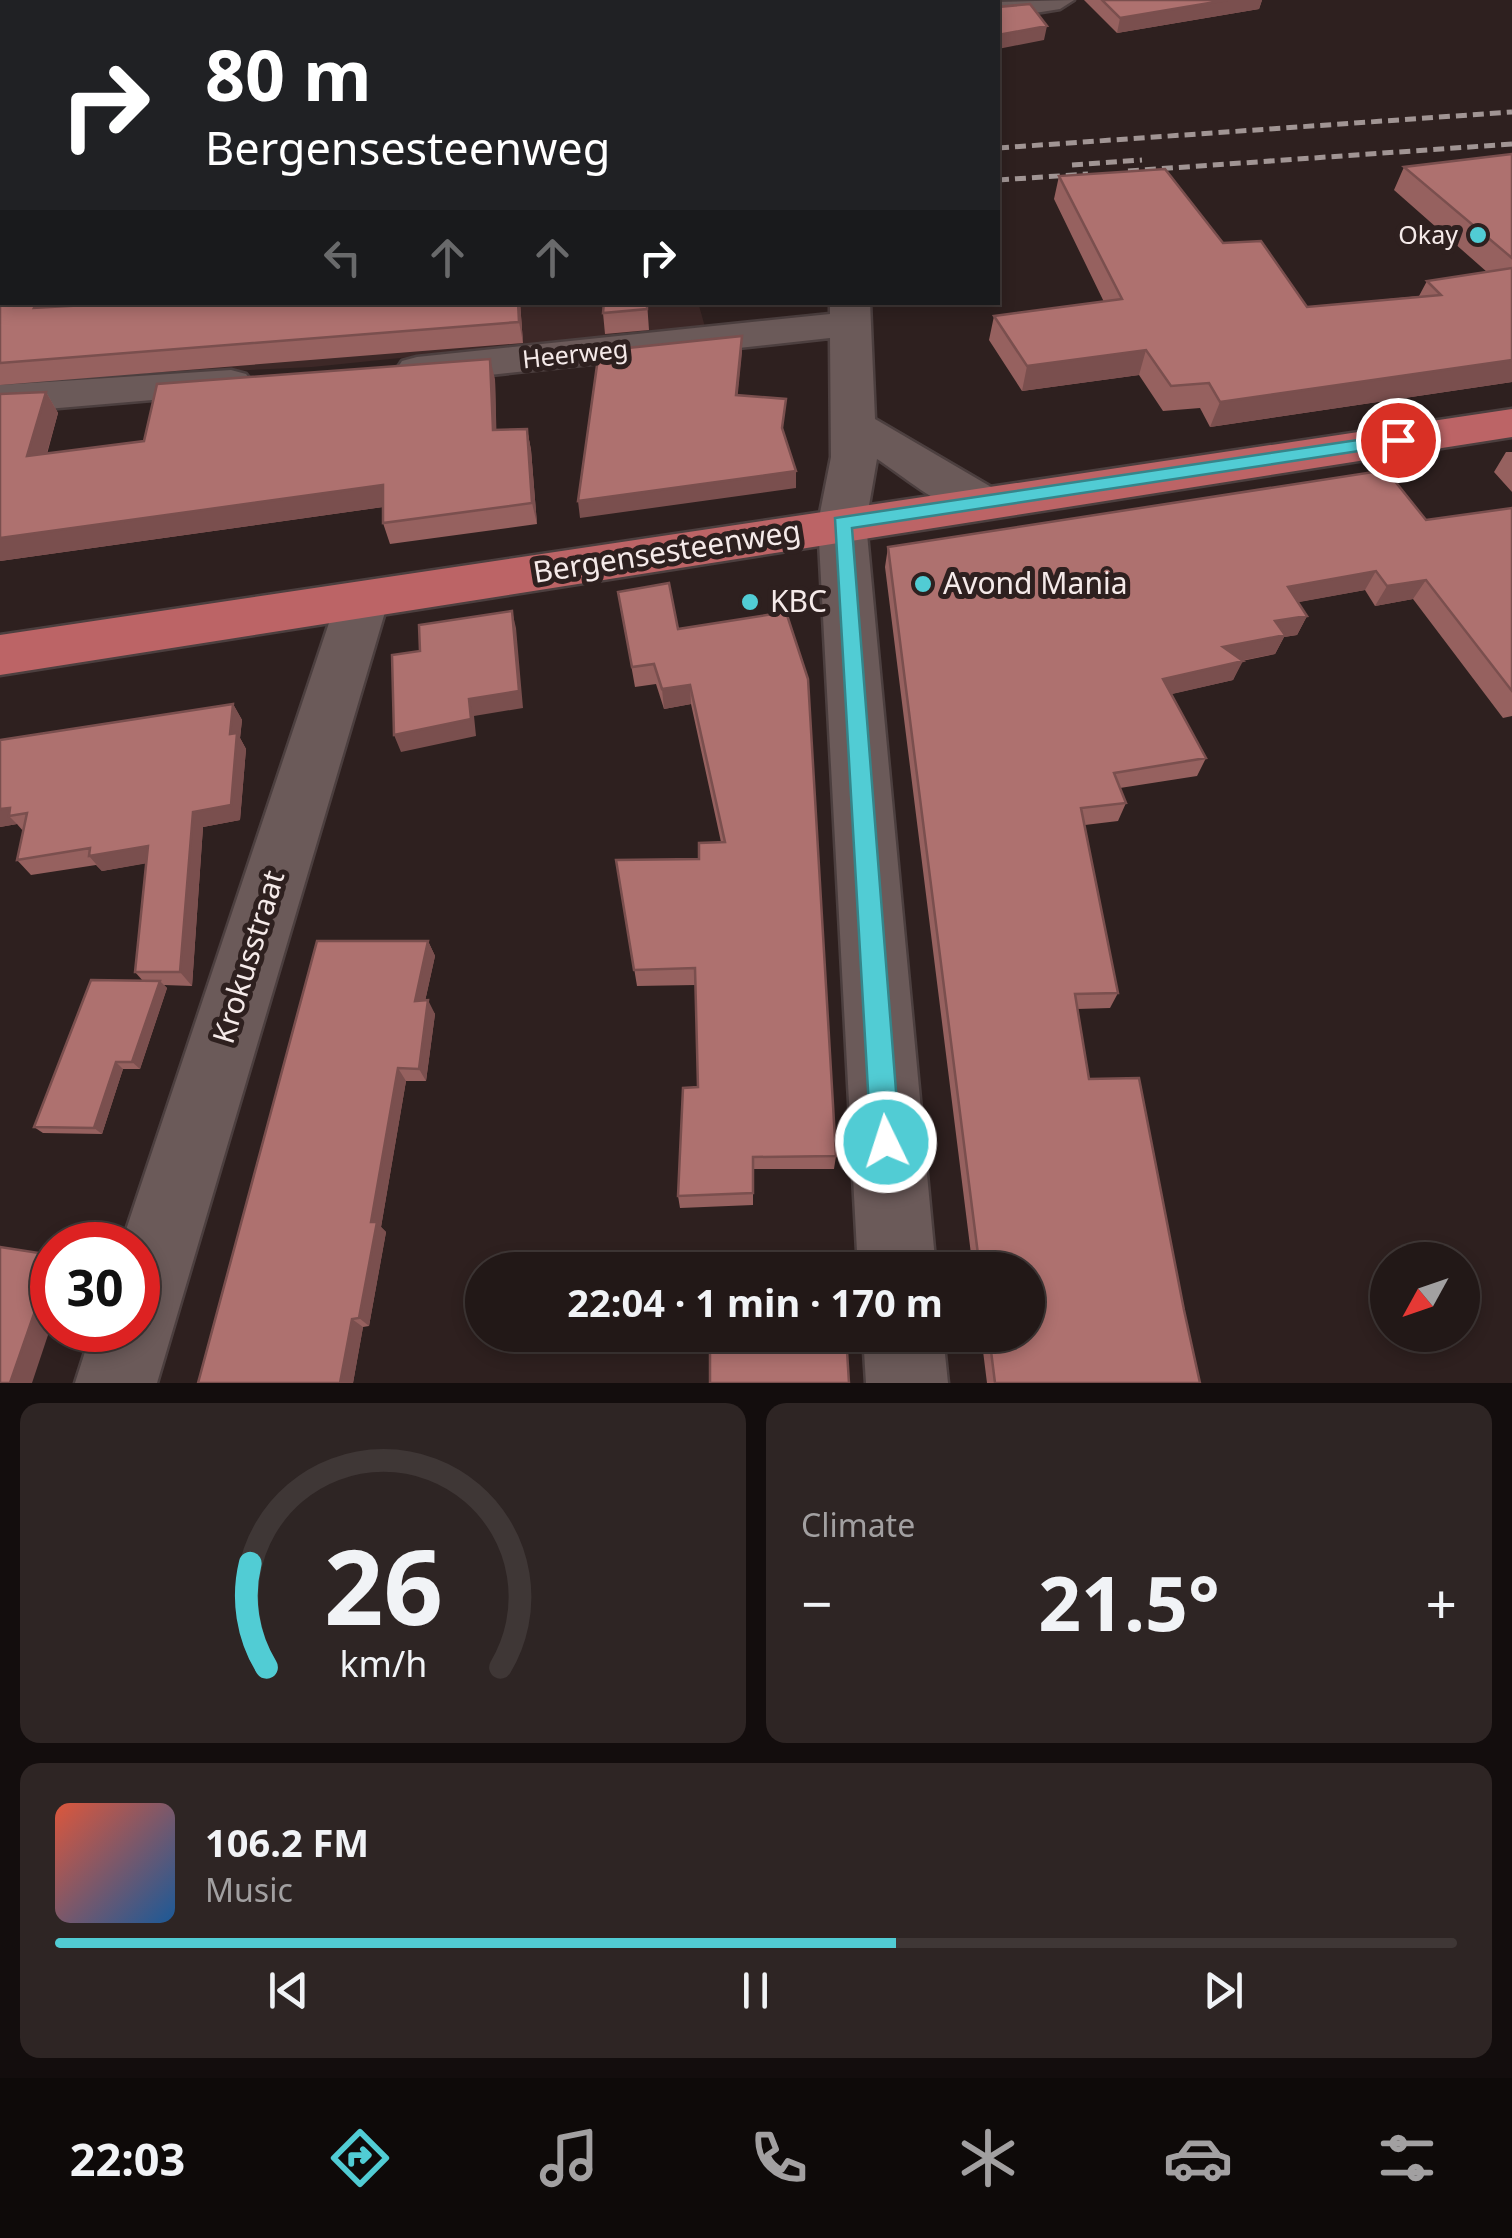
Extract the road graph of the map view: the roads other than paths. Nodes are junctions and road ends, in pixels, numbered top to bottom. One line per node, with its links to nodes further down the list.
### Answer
1 (1060, 0): 2 (street)
2 (1000, 10)
3 (851, 313): 4 (street, Heerweg); 8 (street)
4 (378, 373)
5 (263, 381): 6 (street)
6 (0, 398)
7 (1512, 423): 9 (main road, Bergensesteenweg)
8 (852, 425): 9 (street); 10 (street)
9 (981, 502): 10 (main road, Bergensesteenweg)
10 (842, 523): 11 (main road, Bergensesteenweg); 14 (street)
11 (362, 602): 12 (main road, Bergensesteenweg); 13 (street, Krokusstraat)
12 (0, 655)
13 (160, 1244)
14 (896, 1252)
15 (125, 1352): 17 (street)
16 (904, 1352): 18 (street)
17 (116, 1383)
18 (907, 1383)

